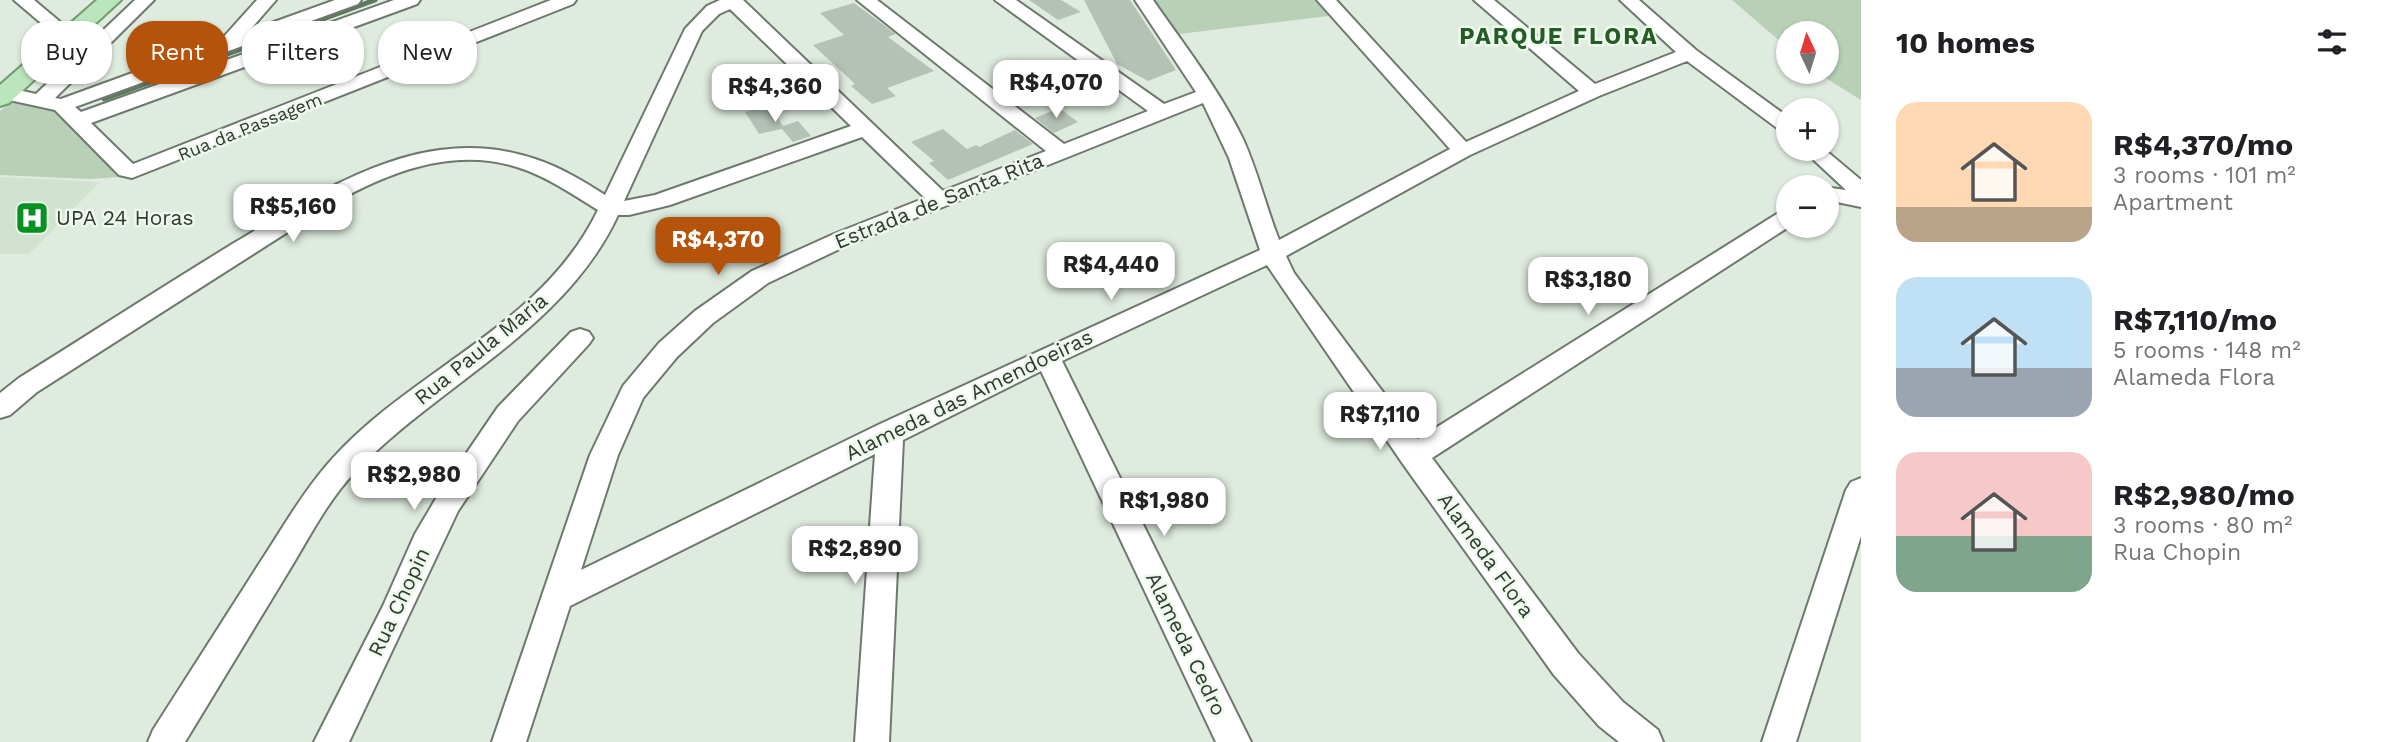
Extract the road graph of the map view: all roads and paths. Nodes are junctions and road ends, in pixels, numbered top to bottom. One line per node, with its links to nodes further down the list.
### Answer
1 (23, 0): 15 (street)
2 (110, 0): 16 (main road)
3 (145, 0): 24 (street)
4 (267, 0): 17 (street)
5 (352, 0): 17 (street)
6 (411, 0): 26 (street)
7 (567, 0): 26 (street, Rua da Passagem)
8 (866, 0): 30 (street)
9 (1004, 0): 25 (street)
10 (1144, 0): 23 (street)
11 (1326, 0): 29 (street)
12 (1483, 0): 21 (street)
13 (1629, 0): 18 (street)
14 (733, 1): 28 (street); 36 (street, Rua Paula Maria)
15 (49, 21)
16 (87, 21)
17 (228, 44)
18 (1689, 54): 21 (street, Alameda das Amendoeiras); 27 (street)
19 (21, 78): 22 (main road)
20 (137, 84): 26 (street)
21 (1592, 92): 29 (street, Alameda das Amendoeiras)
22 (2, 94): 24 (street)
23 (1208, 94): 25 (street, Estrada de Santa Rita); 38 (street, Alameda Flora)
24 (41, 100): 26 (street)
25 (1161, 111): 30 (street, Estrada de Santa Rita)
26 (71, 113)
27 (1776, 118)
28 (866, 128): 35 (street); 36 (street)
29 (1463, 150): 38 (street, Alameda das Amendoeiras)
30 (1061, 152): 35 (street, Estrada de Santa Rita)
31 (1826, 161): 32 (street)
32 (1853, 185)
33 (1839, 195): 34 (street)
34 (1861, 200)
35 (941, 201): 45 (street, Estrada de Santa Rita)
36 (610, 208): 41 (street); 46 (street, Rua Paula Maria)
37 (1776, 225): 43 (street)
38 (1270, 254): 40 (street, Alameda das Amendoeiras); 43 (street, Alameda Flora)
39 (580, 338): 47 (street, Rua Chopin)
40 (1047, 357): 42 (street, Alameda das Amendoeiras); 50 (street, Alameda Cedro)
41 (0, 408)
42 (891, 432): 45 (street, Alameda das Amendoeiras); 49 (street)
43 (1413, 456): 51 (street, Alameda Flora)
44 (1861, 490): 52 (street)
45 (555, 598): 48 (street, Estrada de Santa Rita)
46 (165, 742)
47 (331, 742)
48 (509, 742)
49 (872, 742)
50 (1234, 742)
51 (1647, 742)
52 (1779, 742)

